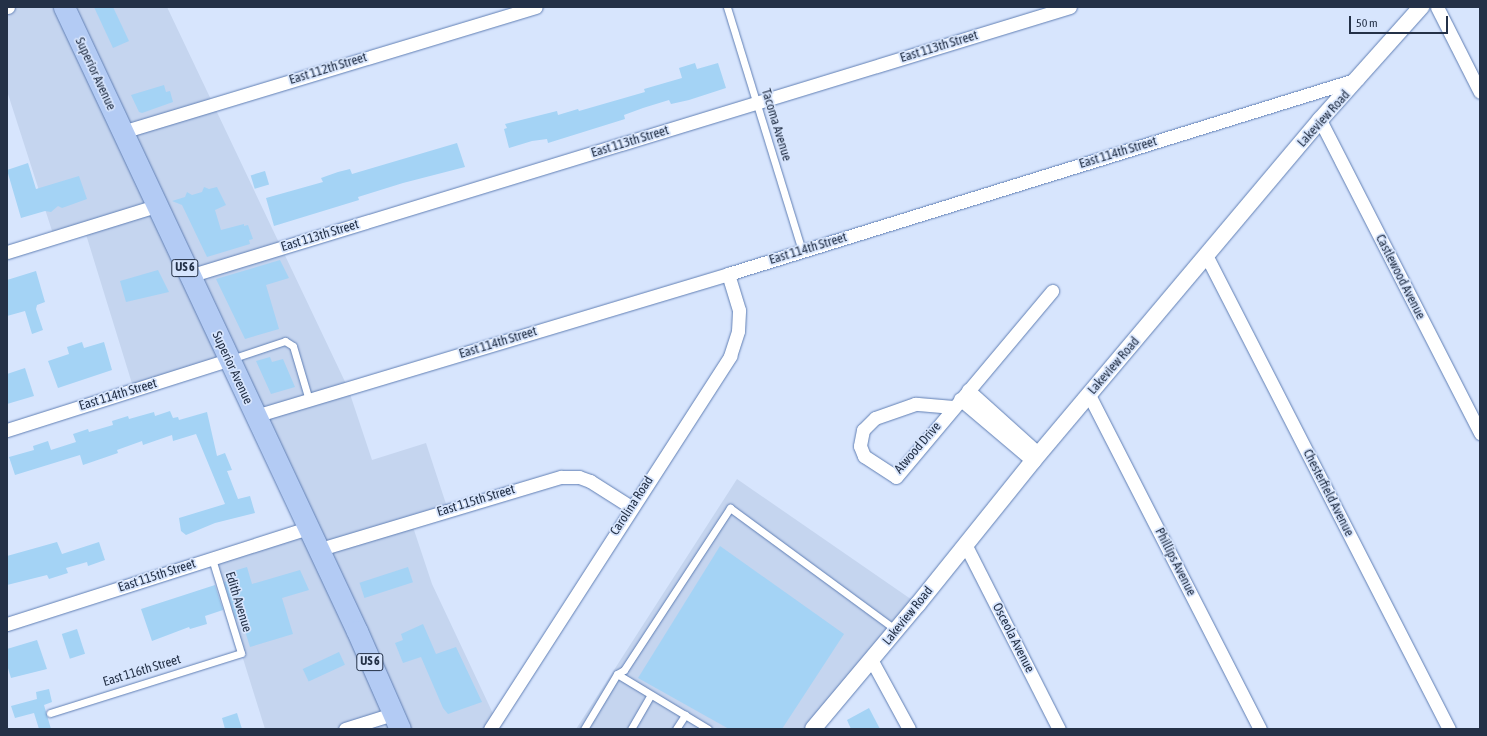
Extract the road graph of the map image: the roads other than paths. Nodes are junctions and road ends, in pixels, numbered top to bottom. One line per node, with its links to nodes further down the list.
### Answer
1 (64, 7): 11 (main road, Superior Avenue / US 6)
2 (535, 7): 11 (street, East 112th Street)
3 (727, 7): 9 (lane, Tacoma Avenue)
4 (1070, 7): 9 (street, East 113th Street)
5 (1437, 7): 8 (street)
6 (1413, 11): 7 (street, Lakeview Road)
7 (1360, 78): 10 (street, Lakeview Road); 13 (street, East 114th Street)
8 (1480, 92)
9 (757, 103): 13 (lane, Tacoma Avenue); 17 (street, East 113th Street)
10 (1320, 120): 15 (street, Lakeview Road); 25 (street, Castlewood Avenue)
11 (122, 132): 12 (main road, Superior Avenue / US 6)
12 (156, 206): 14 (street); 17 (main road, Superior Avenue / US 6)
13 (802, 251): 16 (street, East 114th Street)
14 (7, 252)
15 (1207, 257): 20 (street, Lakeview Road); 51 (street, Chesterfield Avenue)
16 (728, 274): 22 (street, East 114th Street); 27 (street, Carolina Road)
17 (189, 276): 19 (main road, Superior Avenue / US 6)
18 (1052, 291): 21 (street, Atwood Drive)
19 (228, 360): 22 (lane); 23 (main road, Superior Avenue / US 6); 24 (street, East 114th Street)
20 (1089, 395): 26 (street, Lakeview Road); 50 (street, Phillips Avenue)
21 (960, 399): 21 (street, Atwood Drive); 26 (street)
22 (309, 400): 23 (street, East 114th Street)
23 (255, 416): 28 (main road, Superior Avenue / US 6)
24 (7, 430)
25 (1480, 433)
26 (1036, 457): 29 (street, Lakeview Road)
27 (631, 507): 30 (street, East 115th Street); 42 (street, Carolina Road)
28 (307, 528): 30 (main road, Superior Avenue / US 6); 31 (street, East 115th Street)
29 (966, 546): 33 (street, Lakeview Road); 49 (street, Osceola Avenue)
30 (317, 550): 40 (main road, Superior Avenue / US 6)
31 (212, 559): 32 (street, East 115th Street); 34 (lane, Edith Avenue)
32 (7, 624)
33 (897, 630): 35 (street, Lakeview Road); 36 (lane)
34 (241, 652): 38 (lane, East 116th Street)
35 (872, 661): 47 (street, Lakeview Road); 48 (street)
36 (617, 674): 37 (lane); 43 (lane)
37 (651, 695): 39 (lane); 44 (lane)
38 (50, 712)
39 (685, 715): 45 (lane); 46 (lane)
40 (396, 722): 41 (street)
41 (345, 729)
42 (490, 729)
43 (584, 729)
44 (631, 729)
45 (676, 729)
46 (708, 729)
47 (813, 729)
48 (909, 729)
49 (1059, 729)
50 (1260, 729)
51 (1449, 729)

